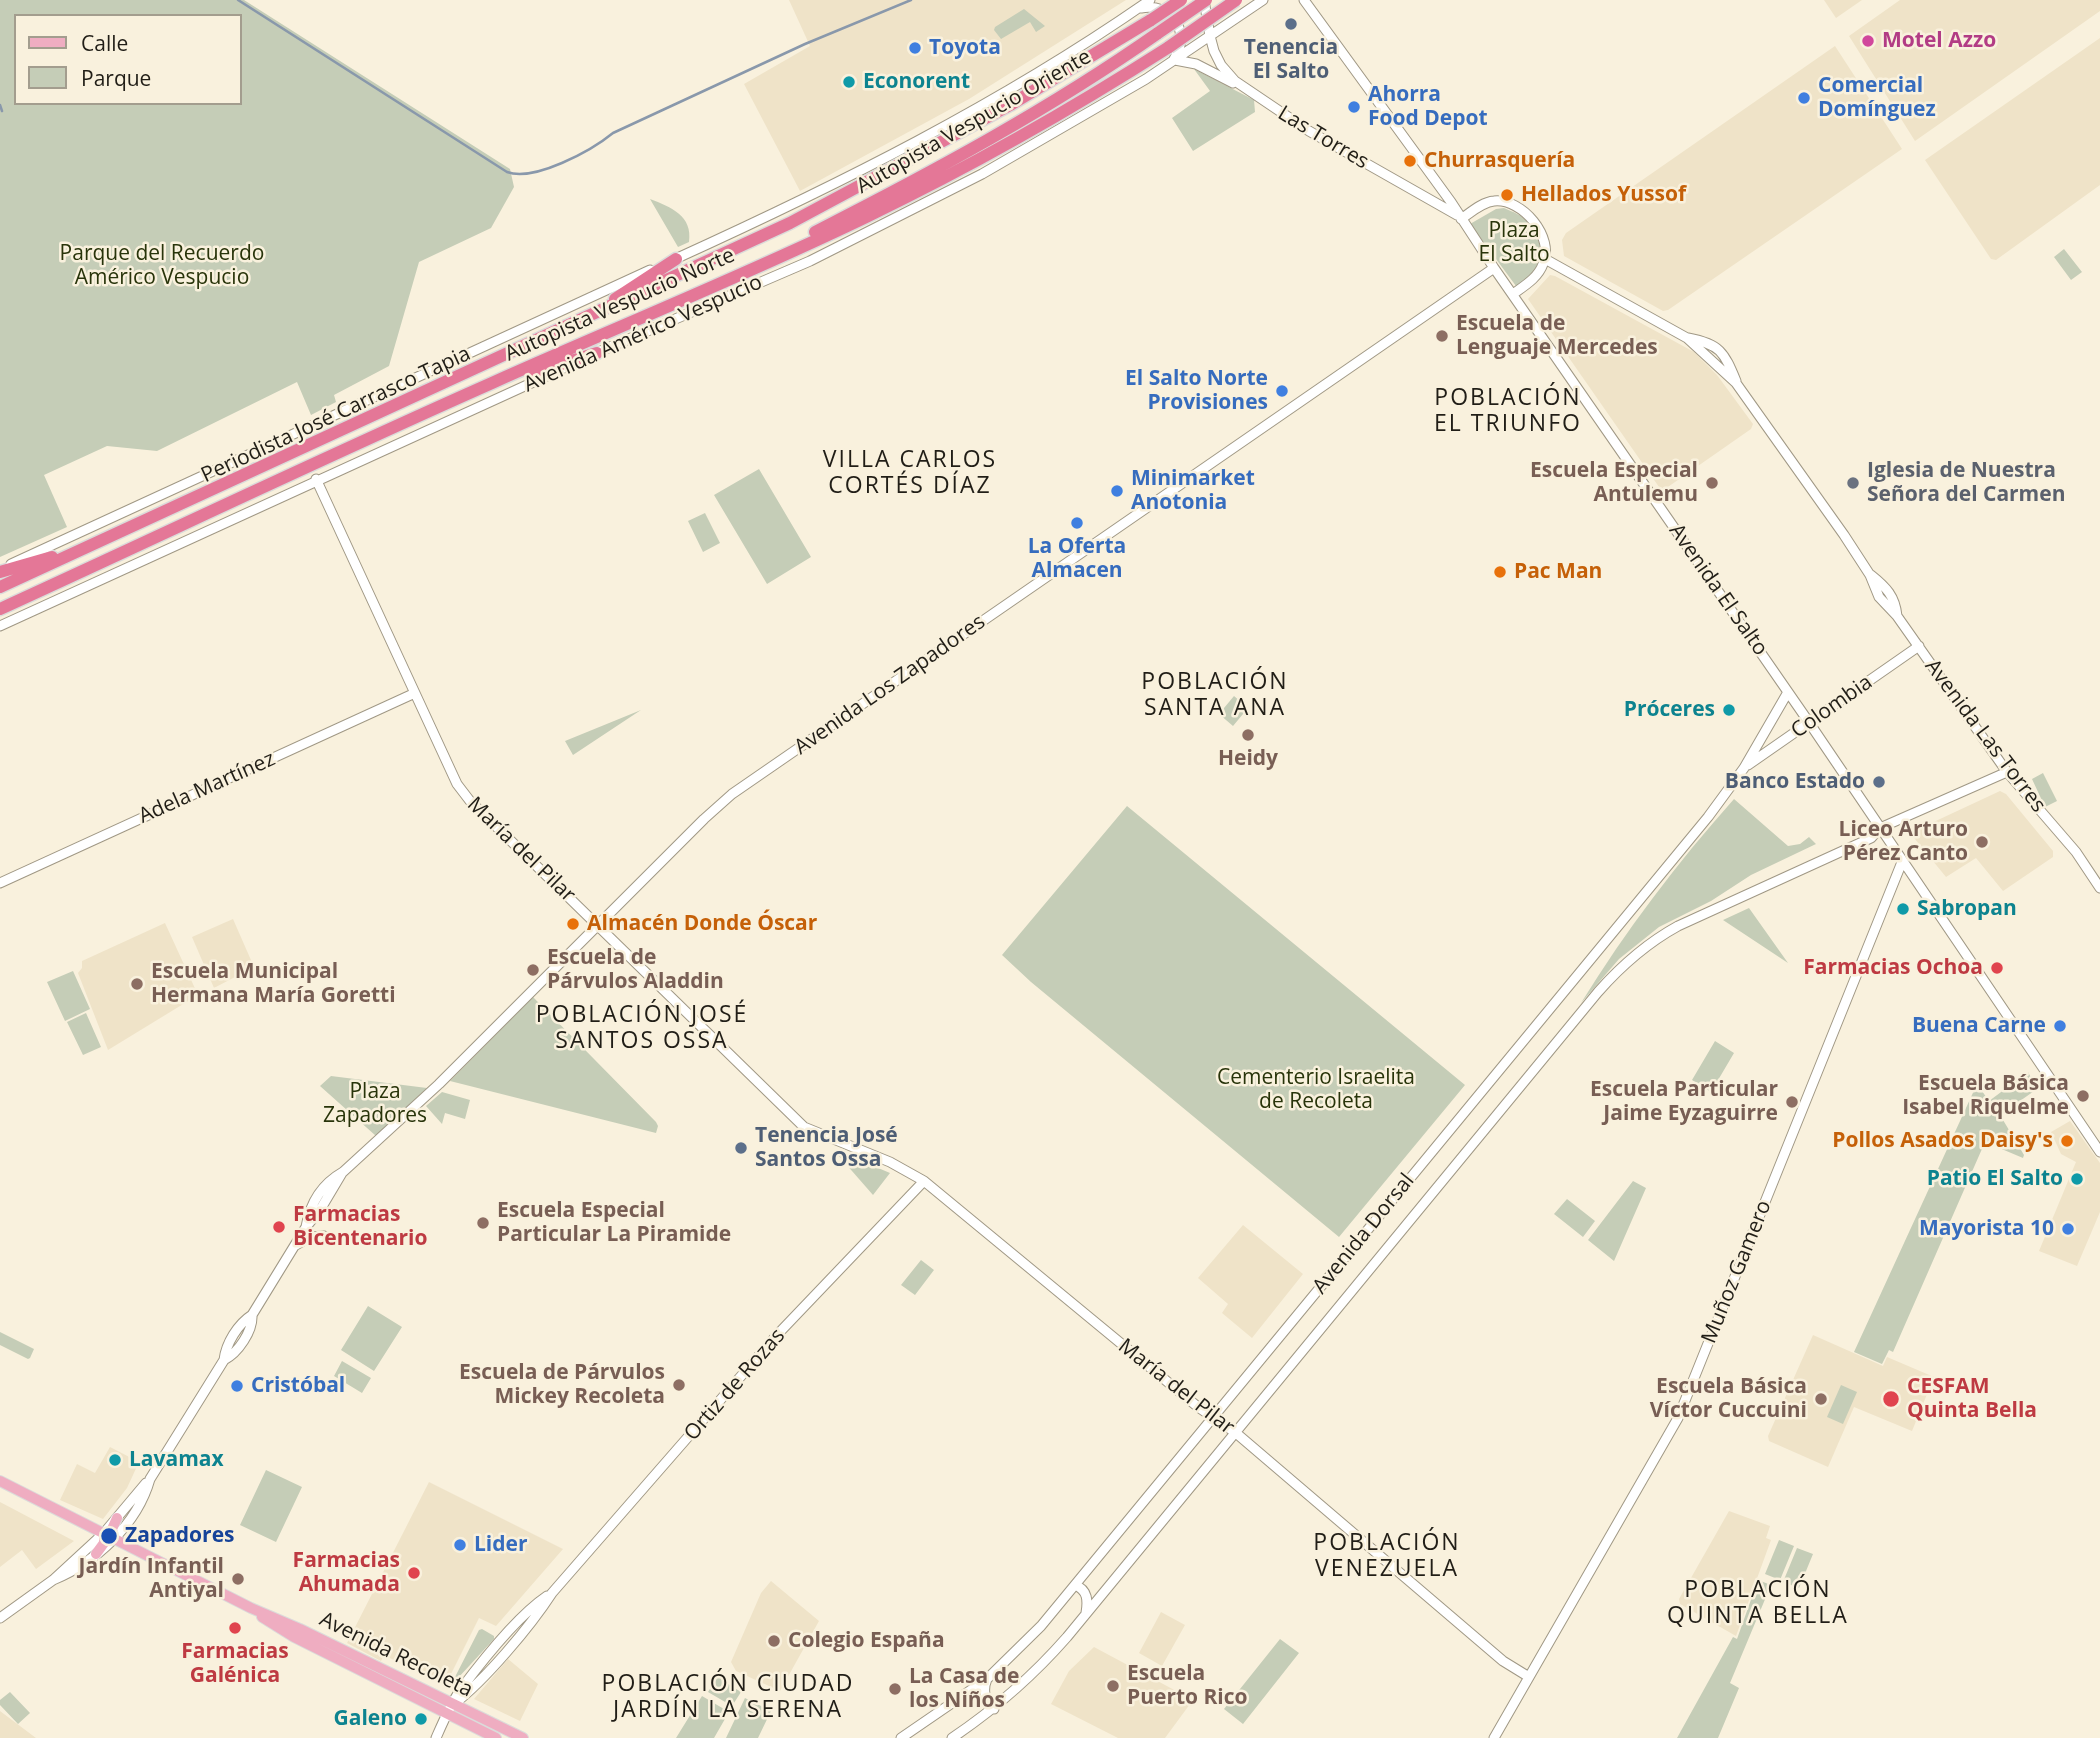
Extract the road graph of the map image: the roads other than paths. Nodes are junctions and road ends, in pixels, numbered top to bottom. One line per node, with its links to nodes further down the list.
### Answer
1 (1150, 0): 7 (main road, Periodista José Carrasco Tapia)
2 (1181, 0): 18 (highway, Autopista Vespucio Norte, bridge)
3 (1236, 0): 15 (highway, Autopista Vespucio Norte, bridge)
4 (1263, 0): 8 (main road, Avenida Américo Vespucio)
5 (1304, 0): 12 (main road, Avenida El Salto)
6 (1205, 3): 8 (main road); 9 (main road); 15 (highway, Autopista Vespucio Oriente, bridge)
7 (1137, 9): 10 (main road); 13 (main road, Periodista José Carrasco Tapia)
8 (1227, 24): 9 (main road, Avenida Américo Vespucio)
9 (1210, 37): 10 (main road, Avenida Américo Vespucio); 11 (main road, Las Torres)
10 (1173, 60): 11 (main road); 19 (main road, Avenida Américo Vespucio)
11 (1241, 85): 12 (main road, Las Torres)
12 (1460, 218): 14 (main road); 16 (main road, Avenida El Salto)
13 (676, 259): 18 (highway); 23 (main road, Periodista José Carrasco Tapia)
14 (1545, 259): 17 (main road); 27 (main road, Avenida Las Torres)
15 (754, 267): 20 (highway, Autopista Vespucio Norte)
16 (1494, 268): 17 (main road, Avenida El Salto); 37 (main road, Avenida Los Zapadores)
17 (1513, 295): 28 (main road, Avenida El Salto)
18 (582, 320): 22 (highway, Autopista Vespucio Norte)
19 (597, 353): 20 (highway); 21 (main road, Avenida Américo Vespucio)
20 (491, 383): 25 (highway, Autopista Vespucio Norte)
21 (316, 479): 26 (main road, Avenida Américo Vespucio); 29 (main road, María del Pilar)
22 (83, 550): 23 (highway); 24 (highway, Autopista Vespucio Norte)
23 (0, 570)
24 (0, 587)
25 (0, 609)
26 (0, 626)
27 (1919, 646): 30 (main road, Colombia); 32 (main road, Avenida Las Torres)
28 (1788, 692): 30 (main road, Avenida El Salto); 31 (main road, Avenida Dorsal)
29 (415, 693): 35 (main road, Adela Martínez); 37 (main road, María del Pilar)
30 (1809, 723): 31 (main road, Colombia); 33 (main road, Avenida El Salto)
31 (1744, 768): 42 (main road, Avenida Dorsal)
32 (2007, 772): 33 (main road, Avenida Dorsal); 36 (main road, Avenida Las Torres)
33 (1880, 828): 34 (main road, Avenida El Salto); 43 (main road, Avenida Dorsal)
34 (1902, 862): 38 (main road, Avenida El Salto); 55 (main road, Muñoz Gamero)
35 (0, 883)
36 (2100, 888)
37 (598, 926): 39 (main road, María del Pilar); 41 (main road, Avenida Los Zapadores)
38 (2100, 1152)
39 (923, 1181): 42 (main road, María del Pilar); 57 (main road, Ortiz de Rozas)
40 (324, 1236): 41 (main road)
41 (293, 1249): 44 (main road, Avenida Los Zapadores)
42 (1212, 1418): 43 (main road, María del Pilar); 51 (main road, Avenida Dorsal)
43 (1236, 1433): 53 (main road, Avenida Dorsal); 55 (main road, María del Pilar)
44 (150, 1479): 46 (main road, Avenida Los Zapadores); 48 (main road, Avenida Los Zapadores)
45 (0, 1481): 47 (main road, Avenida Recoleta)
46 (117, 1518): 47 (main road, Avenida Los Zapadores); 48 (main road)
47 (104, 1533): 48 (main road, Avenida Recoleta); 49 (main road); 50 (main road, Avenida Los Zapadores)
48 (114, 1538): 49 (main road, Avenida Los Zapadores); 52 (main road, Avenida Recoleta)
49 (96, 1554): 50 (main road, Avenida Los Zapadores)
50 (53, 1580): 54 (main road, Avenida Los Zapadores)
51 (1076, 1585): 53 (main road); 56 (main road, Avenida Dorsal)
52 (251, 1608): 57 (main road, Avenida Recoleta); 59 (main road, Avenida Recoleta)
53 (1086, 1615): 58 (main road, Avenida Dorsal)
54 (0, 1618)
55 (1529, 1677): 65 (main road, Muñoz Gamero)
56 (987, 1679): 58 (main road); 63 (main road, Avenida Dorsal)
57 (454, 1704): 59 (main road, Ortiz de Rozas); 62 (main road, Avenida Recoleta)
58 (995, 1709): 64 (main road, Avenida Dorsal)
59 (448, 1715): 60 (main road, Ortiz de Rozas); 61 (main road, Avenida Recoleta)
60 (436, 1738)
61 (496, 1738)
62 (523, 1738)
63 (901, 1738)
64 (952, 1738)
65 (1494, 1738)

